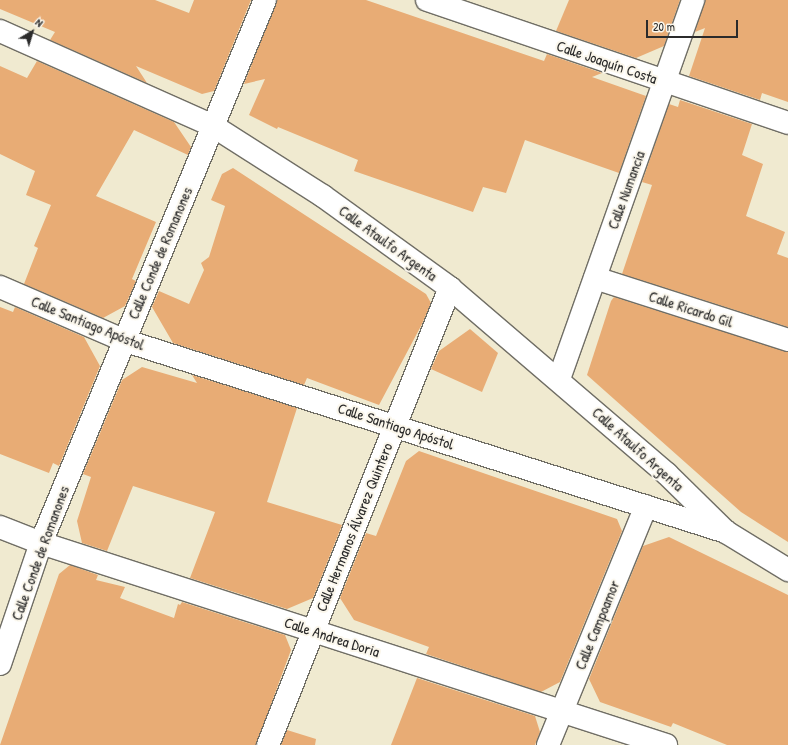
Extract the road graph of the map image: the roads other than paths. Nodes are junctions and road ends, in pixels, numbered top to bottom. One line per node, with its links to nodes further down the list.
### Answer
1 (265, 0): 7 (street, Calle Conde de Romanones)
2 (427, 0): 5 (street, Calle Joaquín Costa)
3 (693, 0): 5 (street, Calle Numancia)
4 (0, 31): 7 (street, Calle Ataulfo Argenta)
5 (665, 82): 6 (street, Calle Joaquín Costa); 8 (street, Calle Numancia)
6 (788, 123)
7 (213, 126): 10 (street, Calle Ataulfo Argenta); 11 (street, Calle Conde de Romanones)
8 (595, 278): 12 (street, Calle Ricardo Gil); 13 (street, Calle Numancia)
9 (0, 287): 11 (street, Calle Santiago Apóstol)
10 (450, 288): 13 (street, Calle Ataulfo Argenta); 14 (street, Calle Hermanos Álvarez Quintero)
11 (123, 340): 14 (street, Calle Santiago Apóstol); 18 (street, Calle Conde de Romanones)
12 (788, 340)
13 (558, 379): 17 (street, Calle Ataulfo Argenta)
14 (395, 426): 15 (street, Calle Santiago Apóstol); 20 (street, Calle Hermanos Álvarez Quintero)
15 (646, 506): 17 (street, Calle Santiago Apóstol); 22 (street, Calle Campoamor)
16 (0, 527): 18 (street, Calle Andrea Doria)
17 (726, 532): 19 (street, Calle Santiago Apóstol)
18 (41, 543): 20 (street, Calle Andrea Doria); 21 (street, Calle Conde de Romanones)
19 (788, 570)
20 (313, 631): 22 (street, Calle Andrea Doria); 23 (street, Calle Hermanos Álvarez Quintero)
21 (0, 664)
22 (562, 712): 24 (street, Calle Campoamor); 25 (street, Calle Andrea Doria)
23 (268, 745)
24 (548, 745)
25 (666, 745)

